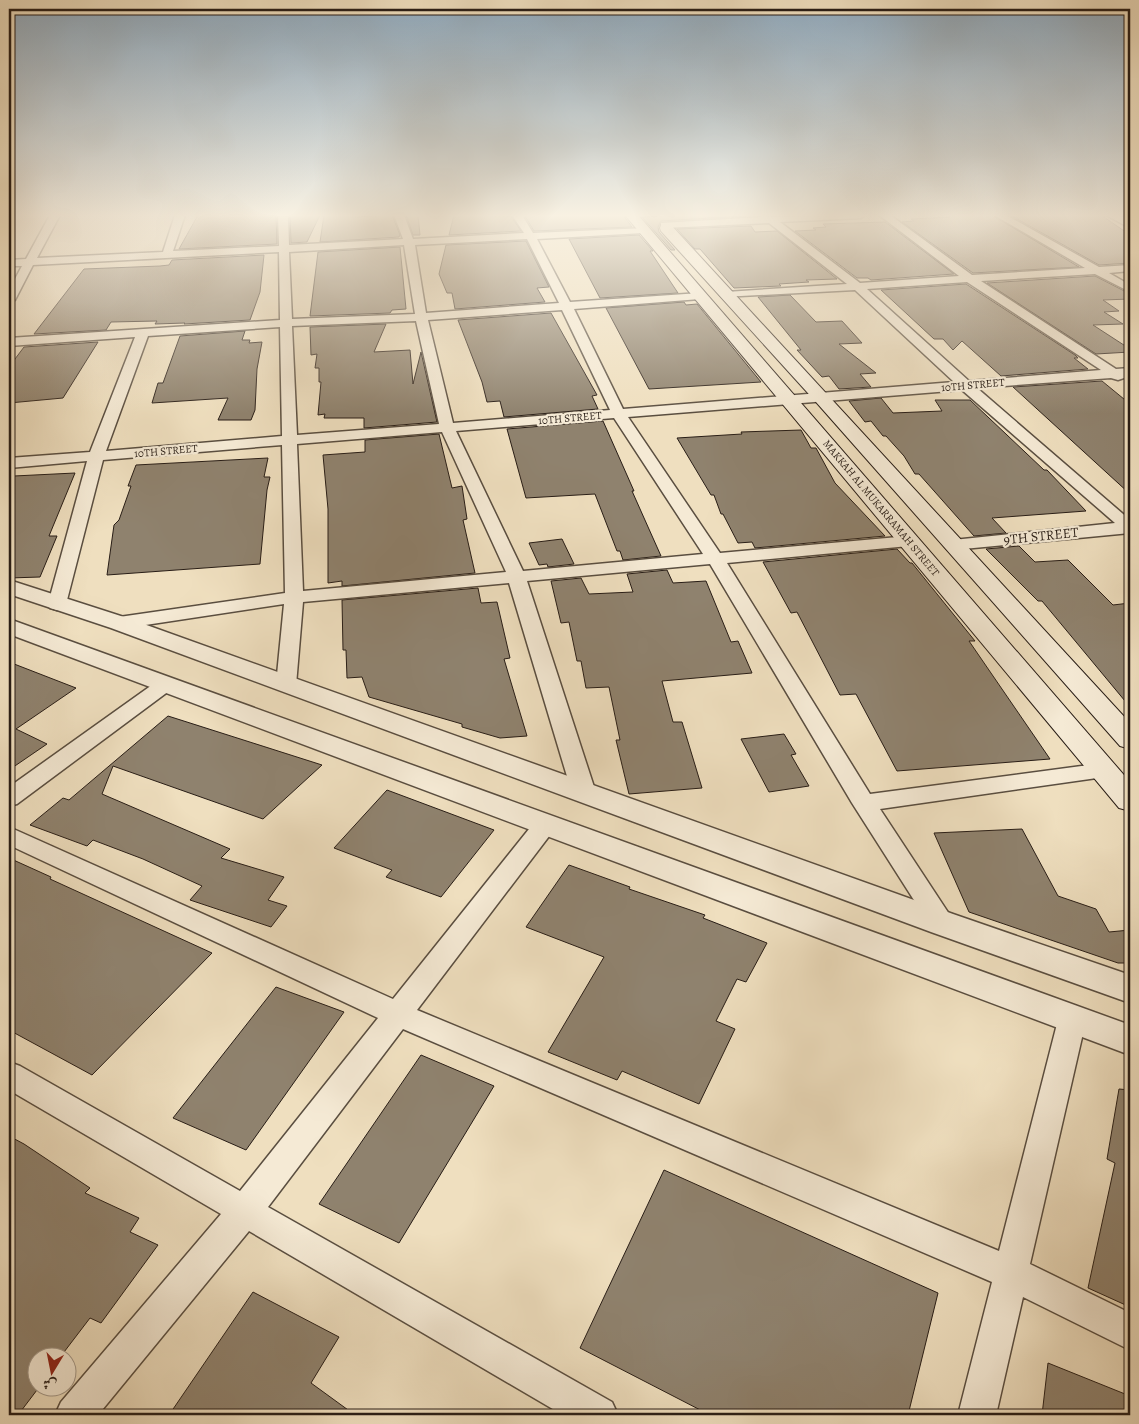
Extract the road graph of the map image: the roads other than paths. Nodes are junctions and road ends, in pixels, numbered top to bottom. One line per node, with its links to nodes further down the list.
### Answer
1 (19, 281): 15 (street)
2 (285, 281): 18 (street)
3 (415, 281): 17 (street)
4 (554, 281): 16 (street)
5 (690, 281): 14 (main road, MAKKAH AL MUKARRAMAH STREET)
6 (712, 281): 13 (main road, MAKKAH AL MUKARRAMAH STREET)
7 (851, 281): 11 (street)
8 (930, 281): 11 (street)
9 (974, 281): 22 (street)
10 (1116, 281): 12 (street)
11 (857, 286): 13 (street); 26 (street)
12 (1130, 289)
13 (726, 295): 30 (main road, MAKKAH AL MUKARRAMAH STREET)
14 (700, 296): 16 (street); 31 (main road, MAKKAH AL MUKARRAMAH STREET)
15 (9, 300)
16 (567, 307): 17 (street); 32 (street)
17 (421, 317): 18 (street); 33 (street)
18 (286, 323): 19 (street); 34 (street)
19 (143, 333): 20 (street); 36 (street)
20 (9, 342)
21 (1130, 359): 22 (street)
22 (1097, 362): 23 (street); 27 (street)
23 (1049, 365)
24 (971, 371): 26 (street, 10TH STREET)
25 (1130, 372): 27 (street, 10TH STREET)
26 (952, 373): 29 (street); 30 (street, 10TH STREET)
27 (1114, 373): 28 (street); 29 (street, 10TH STREET)
28 (1130, 384)
29 (966, 386): 30 (street, 10TH STREET); 38 (street)
30 (817, 392): 31 (street, 10TH STREET); 40 (main road, MAKKAH AL MUKARRAMAH STREET)
31 (786, 395): 32 (street, 10TH STREET); 39 (main road, MAKKAH AL MUKARRAMAH STREET)
32 (616, 409): 33 (street, 10TH STREET); 41 (street)
33 (445, 422): 34 (street, 10TH STREET); 42 (street)
34 (289, 434): 36 (street, 10TH STREET); 44 (street)
35 (9, 450): 36 (street, 10TH STREET)
36 (98, 450): 37 (street, 10TH STREET); 45 (street)
37 (9, 463)
38 (1130, 527): 40 (street, 9TH STREET)
39 (909, 541): 41 (street); 51 (main road, MAKKAH AL MUKARRAMAH STREET)
40 (953, 545): 50 (main road, MAKKAH AL MUKARRAMAH STREET)
41 (716, 560): 42 (street); 55 (street)
42 (516, 575): 44 (street); 52 (street)
43 (9, 587): 45 (street)
44 (294, 597): 46 (street); 49 (street)
45 (56, 604): 46 (street)
46 (119, 623): 49 (street)
47 (9, 626): 48 (street)
48 (166, 684): 53 (street); 56 (street)
49 (286, 686): 52 (street)
50 (1130, 740)
51 (1104, 770): 54 (main road, MAKKAH AL MUKARRAMAH STREET); 55 (street)
52 (584, 793): 58 (street)
53 (9, 798)
54 (1130, 801)
55 (864, 803): 58 (street)
56 (545, 824): 60 (street); 61 (street)
57 (9, 835): 60 (street)
58 (942, 923): 59 (street)
59 (1130, 989)
60 (397, 1014): 64 (street); 65 (street)
61 (1072, 1020): 62 (street); 65 (street)
62 (1130, 1040)
63 (9, 1075): 64 (street)
64 (244, 1212): 67 (street); 68 (street)
65 (1011, 1273): 66 (street); 69 (street)
66 (1130, 1332)
67 (74, 1415)
68 (599, 1415)
69 (977, 1415)

